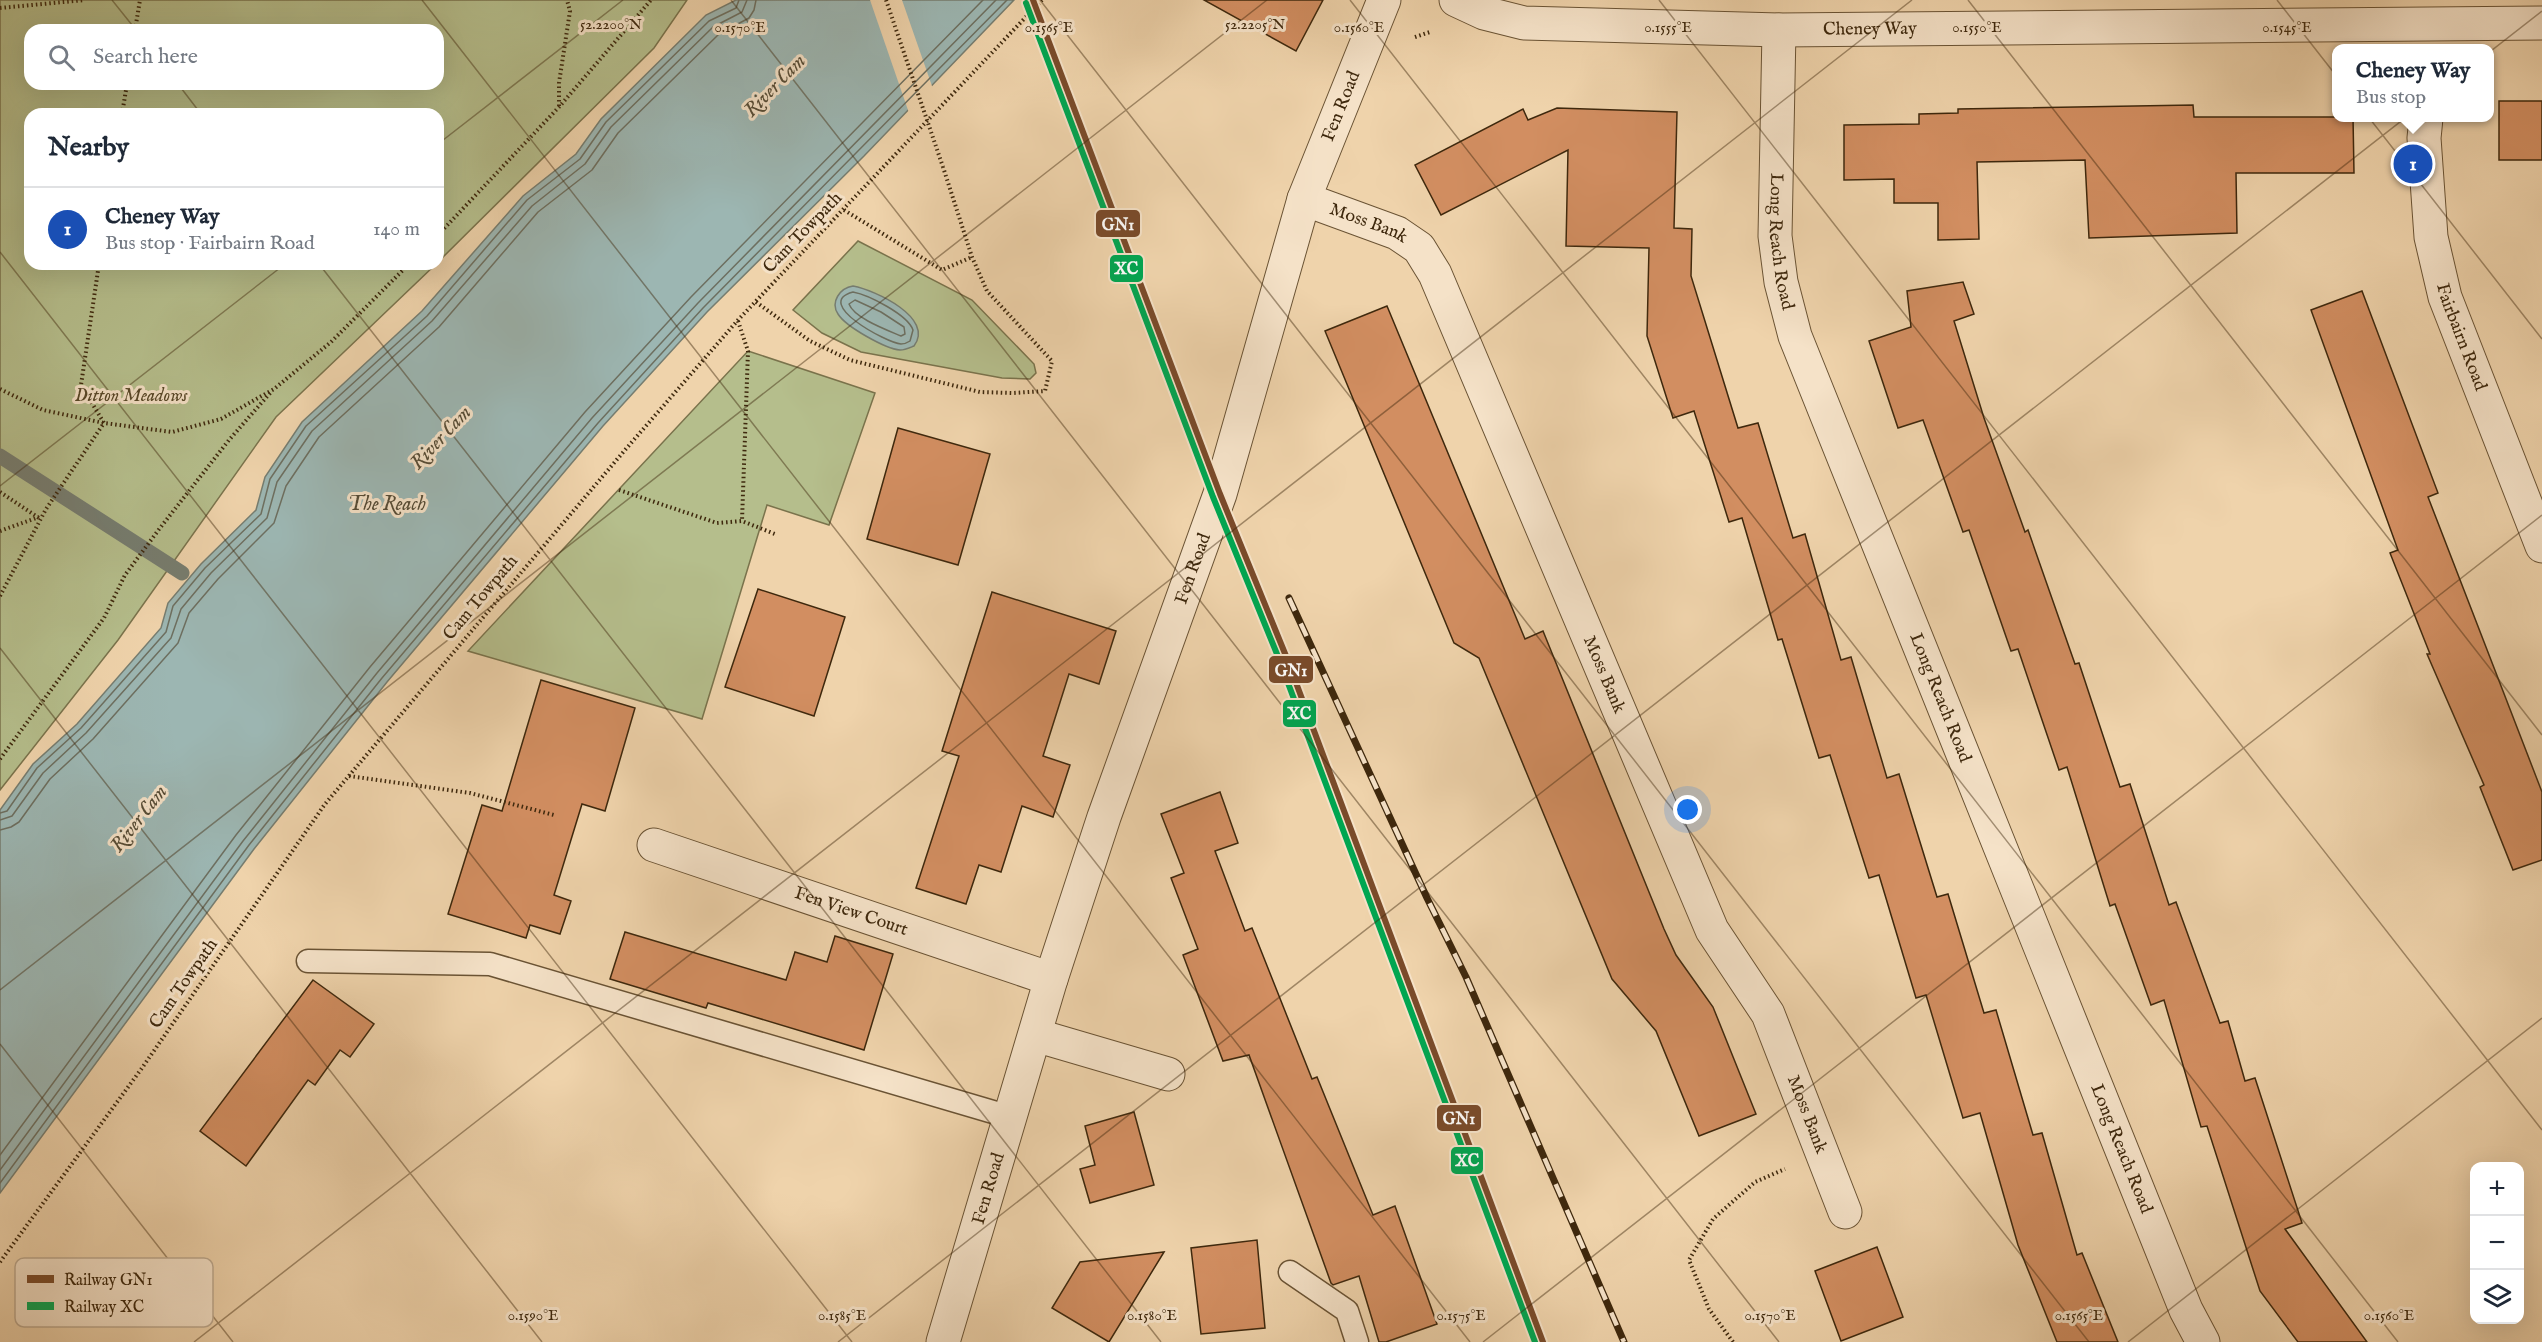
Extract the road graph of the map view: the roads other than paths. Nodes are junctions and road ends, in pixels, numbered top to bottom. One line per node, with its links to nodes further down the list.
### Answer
1 (1384, 0): 7 (street, Fen Road)
2 (1456, 0): 4 (street, Cheney Way)
3 (2542, 23): 5 (street, Cheney Way)
4 (1779, 30): 5 (street, Cheney Way); 19 (street, Long Reach Road)
5 (2433, 37)
6 (2426, 122): 8 (street, Fairbairn Road)
7 (1304, 199): 11 (street, Fen Road); 15 (street, Moss Bank)
8 (2542, 546)
9 (654, 845): 11 (street, Fen View Court)
10 (308, 961): 14 (lane)
11 (1051, 979): 12 (street, Fen Road)
12 (1035, 1035): 13 (street); 14 (street, Fen Road)
13 (1168, 1074)
14 (1010, 1117): 17 (street, Fen Road)
15 (1845, 1212)
16 (1290, 1272): 18 (lane)
17 (943, 1342)
18 (1357, 1342)
19 (2203, 1342)

